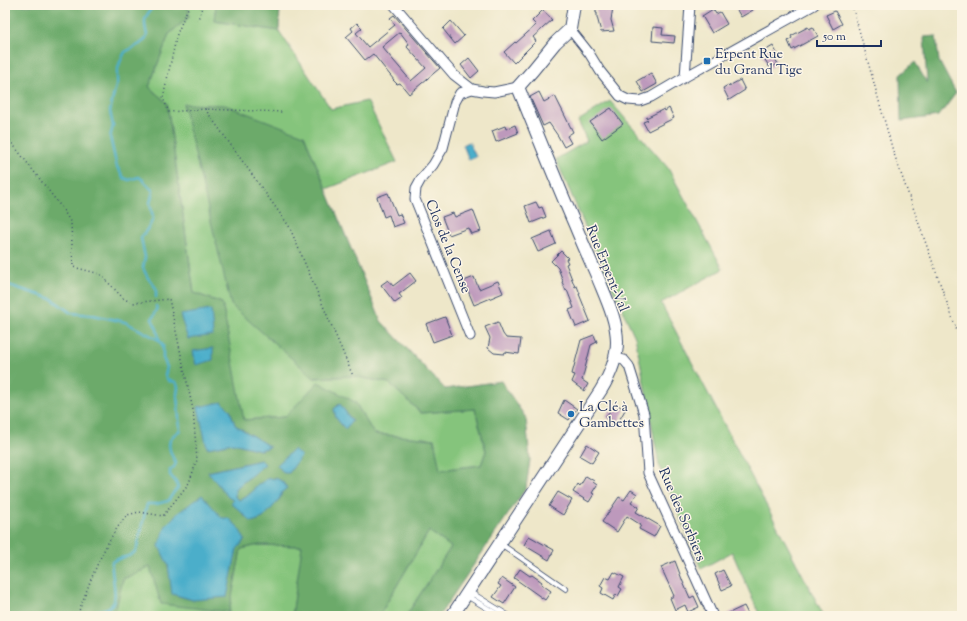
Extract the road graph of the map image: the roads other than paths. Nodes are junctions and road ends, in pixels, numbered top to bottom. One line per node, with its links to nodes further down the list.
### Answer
1 (394, 5): 8 (street)
2 (574, 5): 5 (street)
3 (690, 5): 6 (street)
4 (814, 5): 6 (street)
5 (570, 29): 6 (street); 7 (street)
6 (685, 77)
7 (518, 87): 8 (street); 10 (street, Rue Erpent-Val)
8 (472, 89): 9 (street, Clos de la Cense)
9 (470, 336)
10 (615, 358): 11 (street, Rue Erpent-Val); 17 (street, Rue des Sorbiers)
11 (500, 543): 12 (lane); 13 (street, Rue Erpent-Val)
12 (566, 589)
13 (467, 594): 14 (street, Rue Erpent-Val); 15 (lane); 16 (lane)
14 (452, 616)
15 (500, 616)
16 (509, 616)
17 (713, 616)

